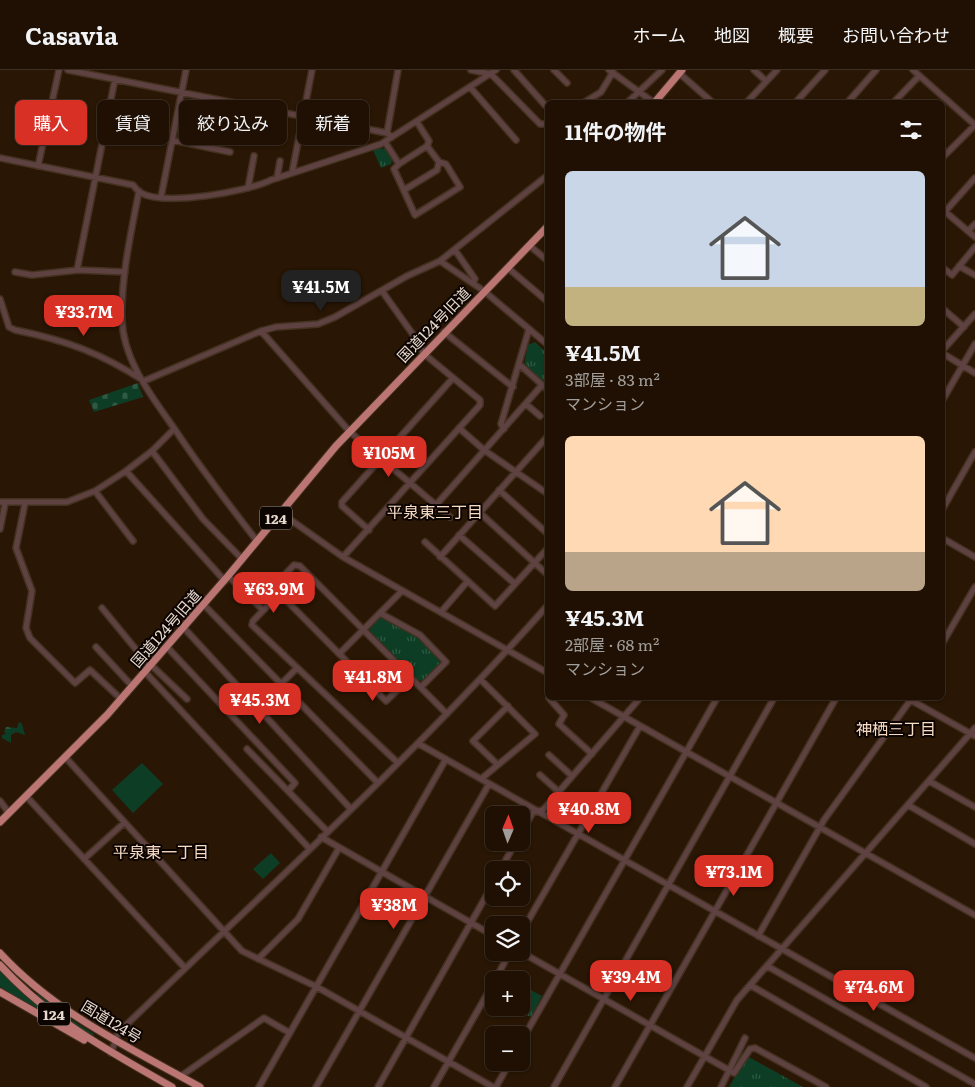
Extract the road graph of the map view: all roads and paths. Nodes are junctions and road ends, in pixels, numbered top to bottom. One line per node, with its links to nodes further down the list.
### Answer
1 (59, 70): 59 (street)
2 (68, 70): 21 (street)
3 (186, 70): 26 (street)
4 (312, 70): 28 (street)
5 (398, 70): 45 (street)
6 (471, 70): 17 (street)
7 (514, 70): 39 (street)
8 (554, 70): 23 (street)
9 (662, 70): 25 (street)
10 (754, 70): 22 (street)
11 (777, 70): 22 (street)
12 (816, 70): 19 (street)
13 (826, 70): 19 (street)
14 (876, 70): 36 (street)
15 (913, 70): 20 (street)
16 (611, 71): 25 (street); 29 (street)
17 (494, 72): 24 (street); 42 (street)
18 (680, 72): 32 (highway); 33 (street)
19 (821, 75): 35 (street)
20 (919, 76): 27 (street); 37 (street)
21 (115, 79): 26 (street); 61 (street)
22 (766, 82): 34 (street)
23 (567, 83)
24 (470, 87): 41 (street); 48 (street)
25 (640, 92): 30 (street); 31 (street)
26 (182, 93): 40 (street); 47 (street)
27 (943, 97): 38 (street); 43 (street)
28 (306, 100)
29 (588, 100)
30 (630, 100)
31 (651, 100)
32 (656, 100)
33 (710, 100)
34 (749, 100)
35 (798, 100)
36 (850, 100)
37 (896, 100)
38 (941, 100)
39 (545, 104)
40 (297, 115)
41 (418, 122): 46 (street); 51 (street)
42 (545, 124)
43 (975, 125): 53 (street)
44 (369, 129): 45 (street)
45 (387, 133): 46 (street)
46 (392, 137): 49 (street)
47 (172, 140): 52 (street); 68 (street)
48 (516, 140)
49 (385, 142): 58 (street); 60 (street)
50 (297, 145): 60 (street)
51 (427, 146): 57 (street); 58 (street)
52 (230, 152)
53 (945, 155)
54 (254, 156): 65 (street)
55 (0, 158): 59 (street)
56 (280, 161): 63 (street)
57 (439, 162): 66 (street); 66 (street)
58 (399, 164): 66 (street)
59 (38, 166): 61 (street)
60 (292, 173): 63 (street)
61 (95, 177): 67 (street); 83 (street)
62 (545, 177): 77 (street)
63 (277, 178): 65 (street)
64 (975, 178): 69 (street)
65 (248, 188): 68 (street)
66 (404, 190)
67 (139, 191): 68 (street); 85 (street)
68 (161, 197)
69 (945, 211)
70 (945, 213): 73 (street)
71 (975, 224): 73 (street)
72 (545, 229): 75 (highway, 国道124号旧道 / 124)
73 (968, 232): 74 (street)
74 (975, 237)
75 (530, 246): 78 (street); 81 (highway, 国道124号旧道 / 124)
76 (975, 246): 80 (street)
77 (455, 250): 79 (street); 87 (street)
78 (545, 258)
79 (440, 260): 87 (street); 88 (street)
80 (960, 266): 82 (street); 86 (street)
81 (508, 268): 89 (highway, 国道124号旧道 / 124); 91 (street)
82 (945, 269)
83 (77, 270): 84 (street); 85 (street)
84 (15, 272)
85 (125, 272): 108 (street)
86 (975, 275)
87 (473, 283): 89 (street)
88 (382, 291): 98 (street); 103 (street)
89 (484, 291): 97 (street); 99 (highway, 国道124号旧道 / 124)
90 (0, 299): 95 (street)
91 (545, 299)
92 (945, 311): 96 (street)
93 (975, 314): 96 (street)
94 (0, 323): 95 (street)
95 (8, 323): 108 (street)
96 (964, 327): 102 (street)
97 (529, 328): 100 (street); 105 (street)
98 (261, 332): 108 (street); 119 (street)
99 (444, 332): 103 (highway, 国道124号旧道 / 124); 111 (street)
100 (545, 342)
101 (975, 344): 106 (street)
102 (945, 349)
103 (424, 353): 109 (street); 119 (highway, 国道124号旧道 / 124)
104 (945, 354): 106 (street)
105 (520, 365): 110 (street); 111 (street)
106 (963, 366): 107 (street); 113 (street)
107 (975, 373)
108 (140, 378): 117 (street)
109 (453, 378): 116 (street); 124 (street)
110 (542, 385): 112 (street); 114 (street)
111 (513, 387): 118 (street)
112 (545, 388)
113 (945, 397)
114 (526, 404): 115 (street); 118 (street)
115 (540, 416)
116 (459, 428): 121 (street); 127 (street)
117 (174, 429): 122 (street); 144 (street)
118 (504, 429): 121 (street)
119 (350, 432): 124 (street); 136 (highway, 国道124号旧道 / 124)
120 (545, 439): 126 (street)
121 (484, 450): 126 (street); 133 (street)
122 (152, 451): 125 (street); 150 (street)
123 (975, 452): 134 (street)
124 (381, 458): 127 (street); 139 (street)
125 (126, 471): 129 (street); 153 (street)
126 (515, 472): 128 (street); 130 (street)
127 (409, 483): 133 (street); 139 (street)
128 (499, 490): 135 (street); 140 (street)
129 (95, 491): 132 (street); 143 (street)
130 (545, 493)
131 (3, 503): 132 (street); 138 (street)
132 (25, 504): 181 (street)
133 (436, 505): 137 (street)
134 (945, 505)
135 (479, 512): 141 (street); 151 (street)
136 (280, 513): 144 (highway, 国道124号旧道 / 124); 147 (street)
137 (450, 517)
138 (0, 529)
139 (369, 530): 147 (street)
140 (545, 531)
141 (460, 534): 148 (street); 155 (street)
142 (945, 540): 149 (street)
143 (133, 541)
144 (257, 541): 150 (highway, 国道124号旧道 / 124)
145 (425, 542): 148 (street)
146 (545, 551): 151 (street)
147 (343, 557): 157 (street)
148 (440, 557): 154 (street)
149 (975, 557)
150 (242, 559): 153 (highway, 国道124号旧道 / 124)
151 (534, 562): 152 (street); 155 (street)
152 (545, 572)
153 (226, 578): 159 (highway, 国道124号旧道 / 124); 162 (street)
154 (467, 582): 155 (street); 163 (street)
155 (515, 584)
156 (975, 587): 167 (street)
157 (402, 591): 163 (street); 164 (street)
158 (280, 594): 162 (street); 166 (street); 171 (street)
159 (204, 605): 165 (highway, 国道124号旧道 / 124); 178 (street)
160 (102, 608): 172 (street)
161 (545, 608): 170 (street)
162 (264, 610): 173 (street)
163 (441, 612): 170 (street)
164 (380, 613): 166 (street); 180 (street)
165 (184, 628): 169 (highway, 国道124号旧道 / 124); 220 (street)
166 (363, 629): 171 (street); 176 (street)
167 (945, 639)
168 (96, 647): 179 (street)
169 (167, 647): 172 (highway, 国道124号旧道 / 124); 213 (street)
170 (508, 650): 174 (street); 177 (street)
171 (339, 654): 176 (street)
172 (151, 665): 175 (highway, 国道124号旧道 / 124); 182 (street)
173 (297, 668): 178 (street); 204 (street)
174 (545, 670)
175 (145, 672): 179 (highway, 国道124号旧道 / 124); 231 (street)
176 (411, 677): 180 (street)
177 (481, 680): 191 (street); 192 (street)
178 (282, 684): 211 (street)
179 (132, 686): 181 (highway, 国道124号旧道 / 124)
180 (421, 687): 192 (street)
181 (121, 699): 202 (highway, 国道124号旧道 / 124)
182 (187, 699)
183 (551, 700): 201 (street)
184 (595, 700): 193 (street)
185 (638, 700): 193 (street)
186 (716, 700): 199 (street)
187 (773, 700): 208 (street)
188 (835, 700): 217 (street)
189 (909, 700): 226 (street)
190 (913, 700): 196 (street)
191 (508, 706): 205 (street); 205 (street)
192 (448, 714): 197 (street)
193 (624, 716): 194 (street); 201 (street)
194 (640, 726): 199 (street); 228 (street)
195 (975, 728): 196 (street)
196 (973, 735): 210 (street)
197 (419, 744): 203 (street); 204 (street)
198 (246, 749): 213 (street)
199 (686, 752): 208 (street); 235 (street)
200 (548, 754): 207 (street)
201 (592, 754): 207 (street)
202 (66, 758): 215 (highway, 国道124号旧道 / 124); 225 (street)
203 (446, 759): 209 (street); 236 (street)
204 (398, 763): 211 (street)
205 (497, 764): 209 (street)
206 (540, 775): 214 (street)
207 (572, 776): 214 (street)
208 (730, 776): 217 (street); 237 (street)
209 (481, 779): 212 (street)
210 (929, 781): 218 (street); 219 (street)
211 (377, 782): 220 (street)
212 (489, 784): 221 (street); 238 (street)
213 (288, 791): 227 (street)
214 (559, 792): 221 (street)
215 (26, 796): 222 (highway, 国道124号旧道 / 124); 234 (street)
216 (0, 801): 222 (street)
217 (777, 803): 226 (street); 240 (street)
218 (908, 805): 230 (street); 233 (street)
219 (975, 807)
220 (350, 808): 227 (street)
221 (538, 811): 223 (street); 228 (street)
222 (9, 813): 224 (highway, 国道124号旧道 / 124)
223 (530, 818)
224 (0, 822)
225 (124, 823): 234 (street); 244 (street)
226 (820, 827): 233 (street); 246 (street)
227 (327, 831): 229 (street)
228 (578, 834): 235 (street); 242 (street)
229 (321, 837): 231 (street); 232 (street)
230 (975, 844)
231 (309, 848): 244 (street)
232 (339, 848): 236 (street); 250 (street)
233 (866, 853): 241 (street); 247 (street)
234 (84, 859): 253 (street)
235 (625, 860): 237 (street); 255 (street)
236 (381, 872): 238 (street); 257 (street)
237 (668, 885): 240 (street); 260 (street)
238 (424, 897): 243 (street); 261 (street)
239 (485, 897): 243 (street)
240 (714, 912): 246 (street); 262 (street)
241 (975, 915)
242 (530, 917)
243 (470, 923): 245 (street); 265 (street)
244 (224, 931): 250 (street); 253 (street)
245 (485, 931)
246 (758, 936): 247 (street)
247 (782, 949): 252 (street); 270 (street)
248 (0, 953): 254 (highway, 国道124号 / 124)
249 (530, 957): 255 (street)
250 (258, 959): 257 (street)
251 (1, 966): 254 (highway, 国道124号 / 124); 268 (highway, 国道124号 / 124)
252 (767, 966): 256 (street); 275 (street)
253 (184, 968): 267 (street)
254 (15, 969): 267 (highway, 国道124号 / 124)
255 (560, 974): 260 (street); 263 (street)
256 (750, 985): 269 (street); 288 (street)
257 (317, 986): 261 (street); 264 (street)
258 (0, 992): 268 (highway, 国道124号 / 124)
259 (485, 997): 271 (street)
260 (604, 998): 262 (street); 283 (street)
261 (360, 1011): 265 (street); 279 (street)
262 (650, 1024): 269 (street); 284 (street)
263 (530, 1026)
264 (290, 1033): 274 (street); 278 (street)
265 (406, 1037): 271 (street); 280 (street)
266 (745, 1038): 272 (street)
267 (116, 1040): 268 (street); 274 (highway, 国道124号 / 124)
268 (111, 1053): 276 (highway, 国道124号 / 124)
269 (704, 1056): 272 (street); 285 (street)
270 (975, 1058)
271 (449, 1061): 281 (street); 282 (street)
272 (730, 1070): 286 (street); 287 (street)
273 (504, 1071): 282 (street)
274 (181, 1076): 277 (highway, 国道124号 / 124)
275 (975, 1084)
276 (172, 1087)
277 (200, 1087)
278 (259, 1087)
279 (316, 1087)
280 (378, 1087)
281 (434, 1087)
282 (494, 1087)
283 (554, 1087)
284 (615, 1087)
285 (687, 1087)
286 (721, 1087)
287 (826, 1087)
288 (926, 1087)

